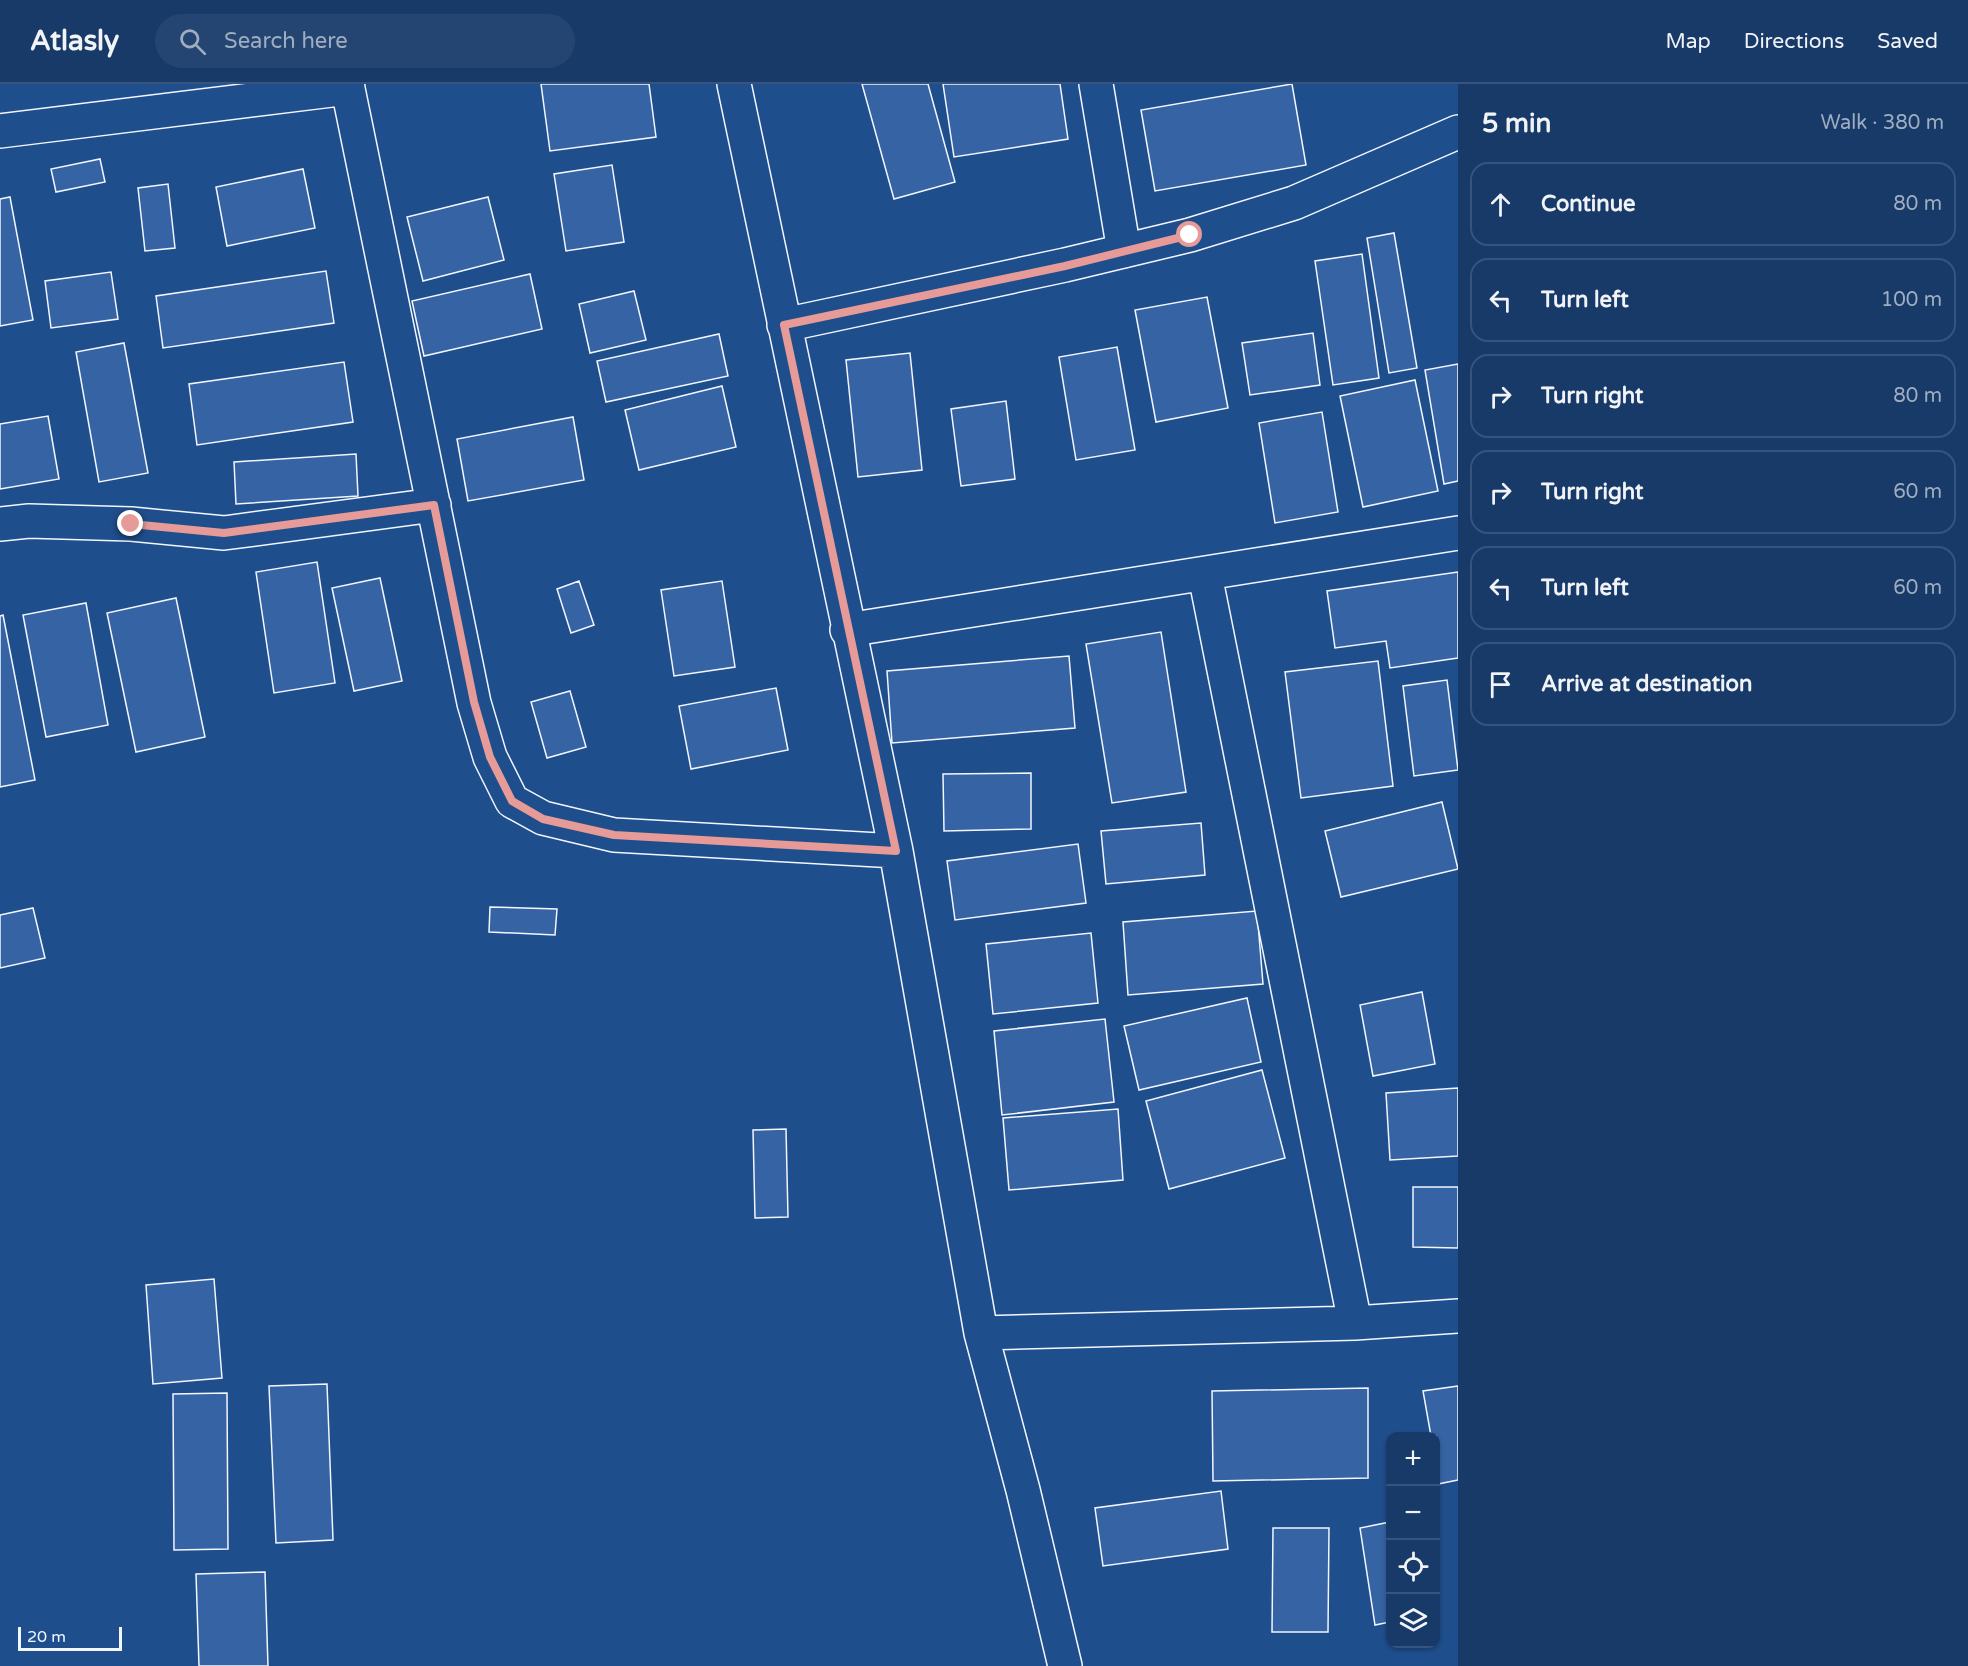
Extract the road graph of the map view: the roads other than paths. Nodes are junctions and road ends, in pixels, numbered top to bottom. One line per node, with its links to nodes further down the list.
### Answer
1 (734, 84): 7 (street)
2 (1096, 84): 6 (street)
3 (348, 86): 4 (street); 8 (street)
4 (0, 131)
5 (1458, 132): 6 (street)
6 (1124, 251): 7 (street)
7 (784, 325): 12 (street)
8 (434, 505): 9 (street); 13 (street)
9 (0, 524)
10 (1458, 533): 11 (street)
11 (1205, 575): 12 (street); 15 (street)
12 (847, 630): 13 (street)
13 (896, 851): 16 (street)
14 (1458, 1316): 15 (street)
15 (1354, 1323): 16 (street)
16 (981, 1333): 17 (street)
17 (1065, 1666)

